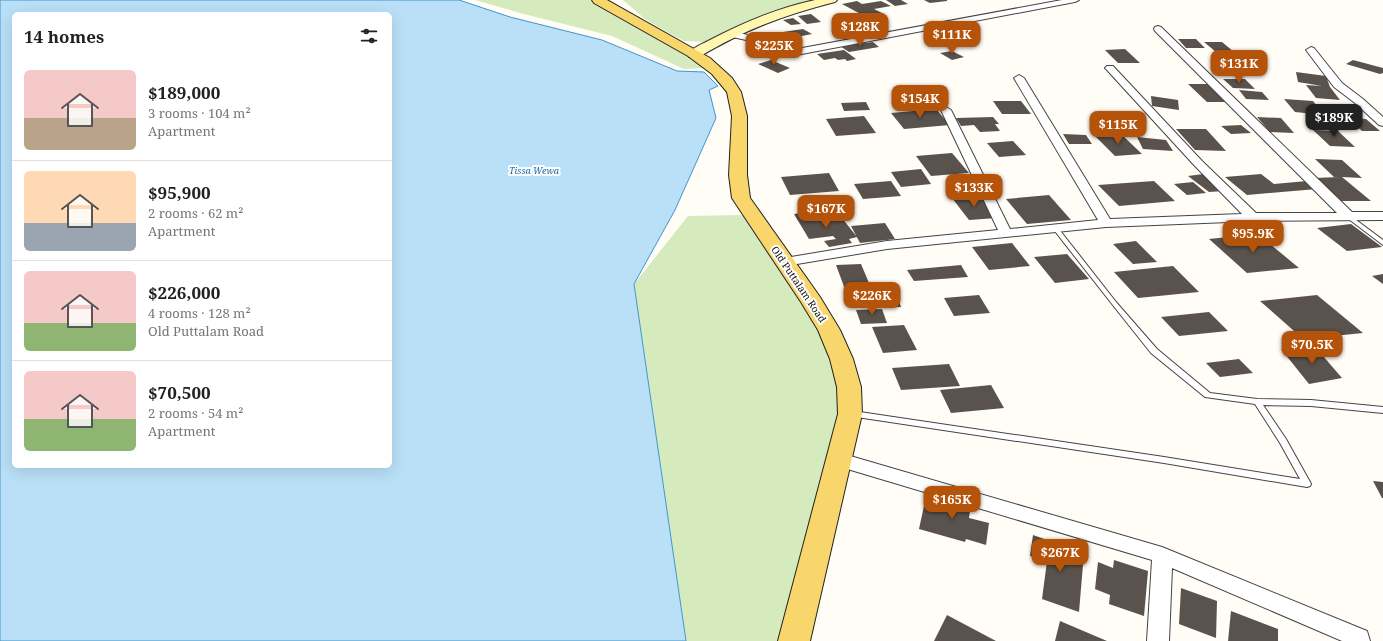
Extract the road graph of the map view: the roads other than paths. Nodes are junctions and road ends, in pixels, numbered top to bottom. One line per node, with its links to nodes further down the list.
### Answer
1 (598, 0): 7 (main road, Old Puttalam Road)
2 (831, 0): 5 (main road)
3 (1075, 0): 5 (street)
4 (1158, 29): 12 (street)
5 (731, 34): 7 (main road)
6 (1311, 50): 11 (street)
7 (694, 54): 19 (main road, Old Puttalam Road)
8 (1110, 68): 14 (street)
9 (1018, 78): 15 (street)
10 (946, 110): 17 (street)
11 (1383, 123)
12 (1348, 216): 13 (street); 14 (street); 18 (lane)
13 (1383, 216)
14 (1253, 217): 15 (street)
15 (1106, 223): 16 (street)
16 (1056, 229): 17 (street); 20 (lane)
17 (1006, 234): 19 (street)
18 (1383, 243)
19 (785, 262): 22 (main road, Old Puttalam Road)
20 (1257, 402): 21 (lane); 22 (lane)
21 (1383, 410)
22 (850, 414): 23 (main road, Old Puttalam Road)
23 (840, 460): 24 (street); 25 (main road, Old Puttalam Road)
24 (1162, 555): 26 (street); 27 (street)
25 (794, 641)
26 (1158, 641)
27 (1359, 641)

